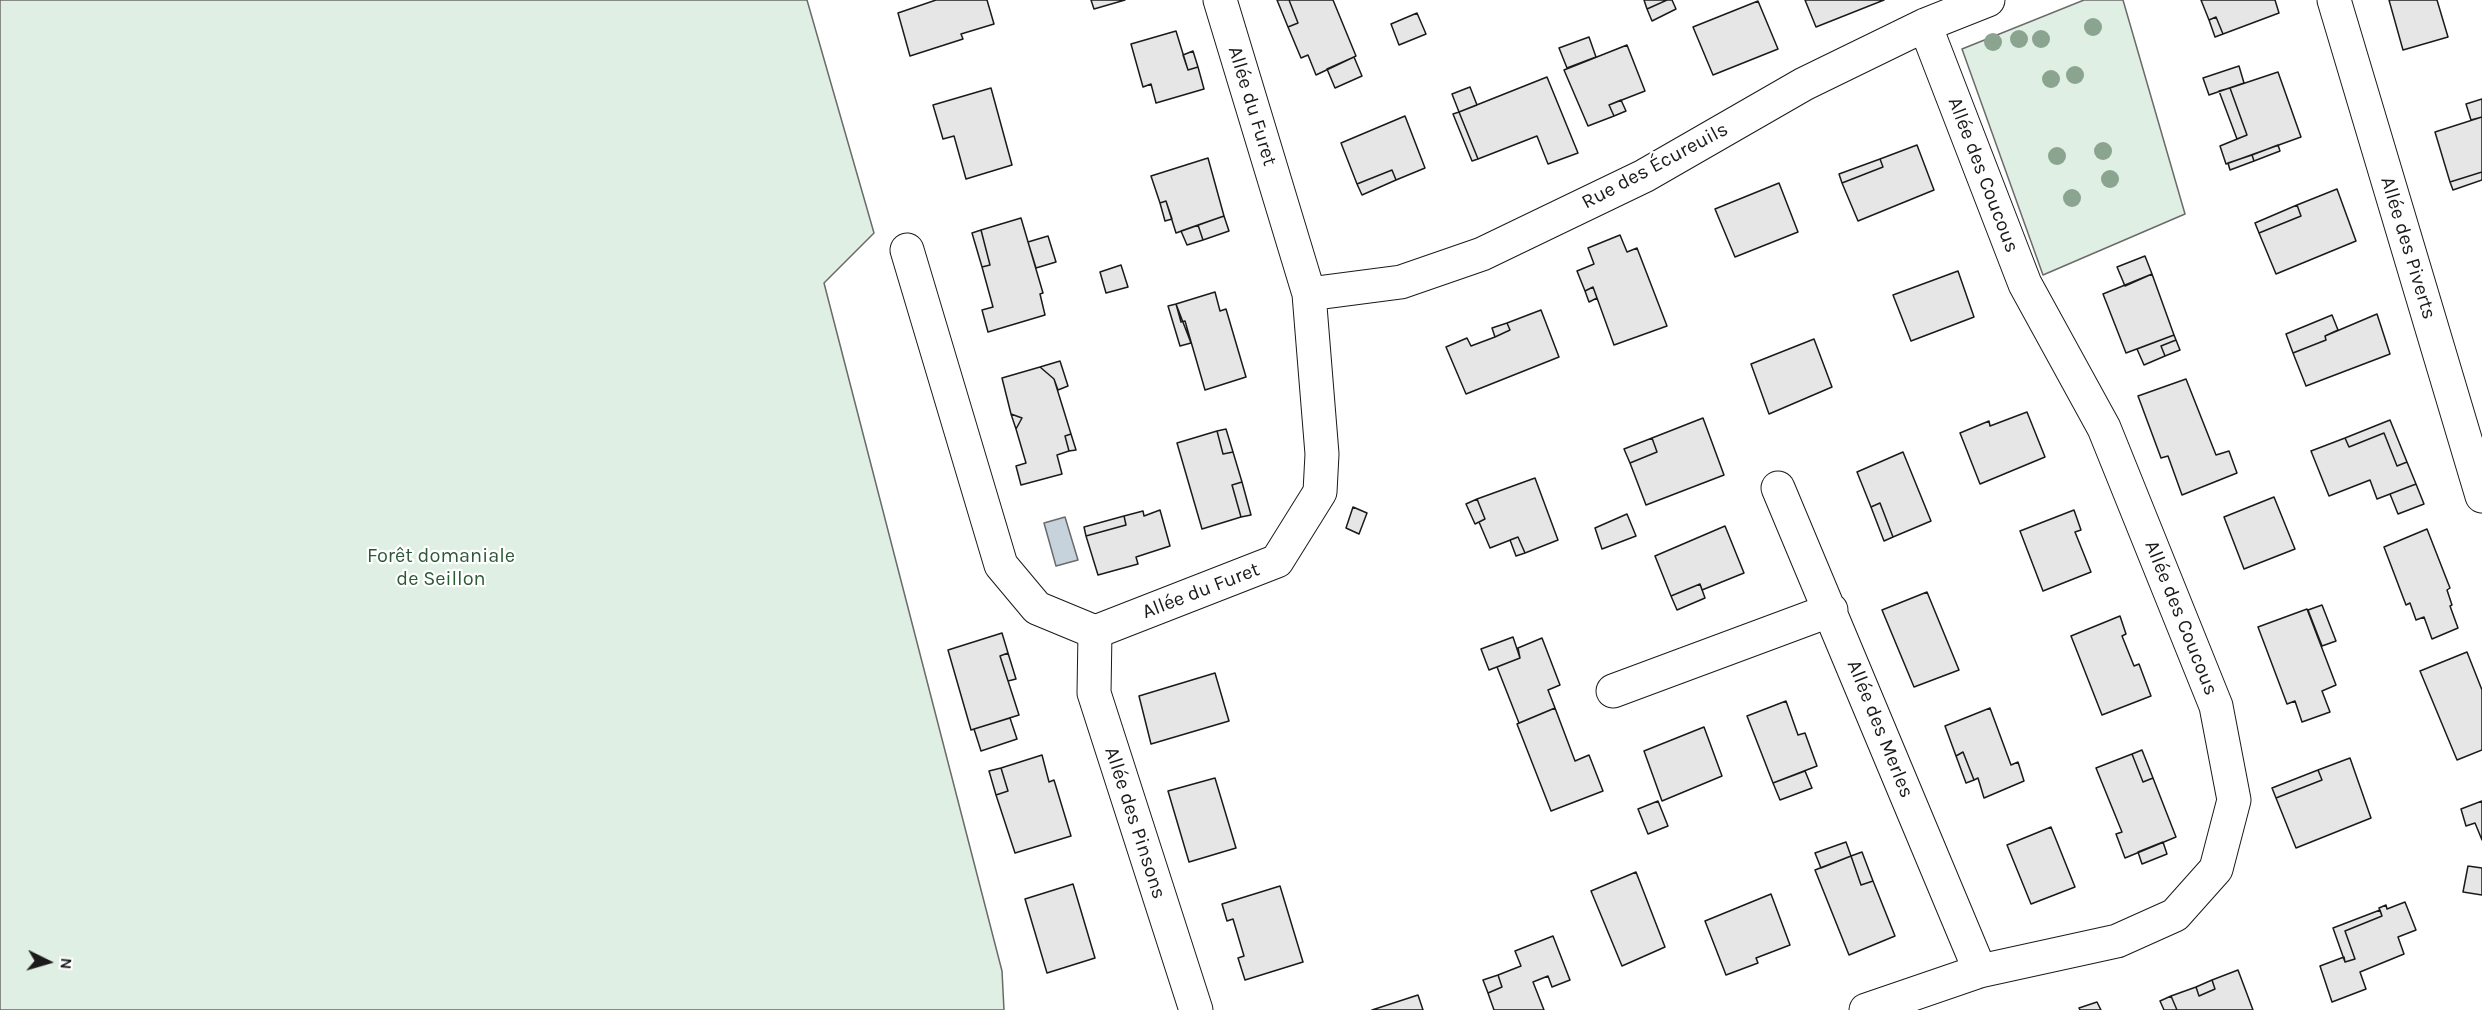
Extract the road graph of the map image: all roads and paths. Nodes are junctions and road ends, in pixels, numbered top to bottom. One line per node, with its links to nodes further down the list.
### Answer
1 (1220, 0): 6 (street, Allée du Furet)
2 (1988, 0): 4 (street, Rue des Écureuils)
3 (2334, 0): 8 (street, Allée des Piverts)
4 (1925, 25): 6 (street, Rue des Écureuils); 12 (street, Allée des Coucous)
5 (907, 250): 10 (street)
6 (1309, 294): 10 (street, Allée du Furet)
7 (1778, 488): 9 (street, Allée des Merles)
8 (2482, 496)
9 (1831, 610): 11 (street); 12 (street, Allée des Merles)
10 (1095, 632): 13 (street, Allée des Pinsons)
11 (1613, 691)
12 (1980, 971): 14 (street, Allée des Coucous)
13 (1196, 1010)
14 (1866, 1010)

